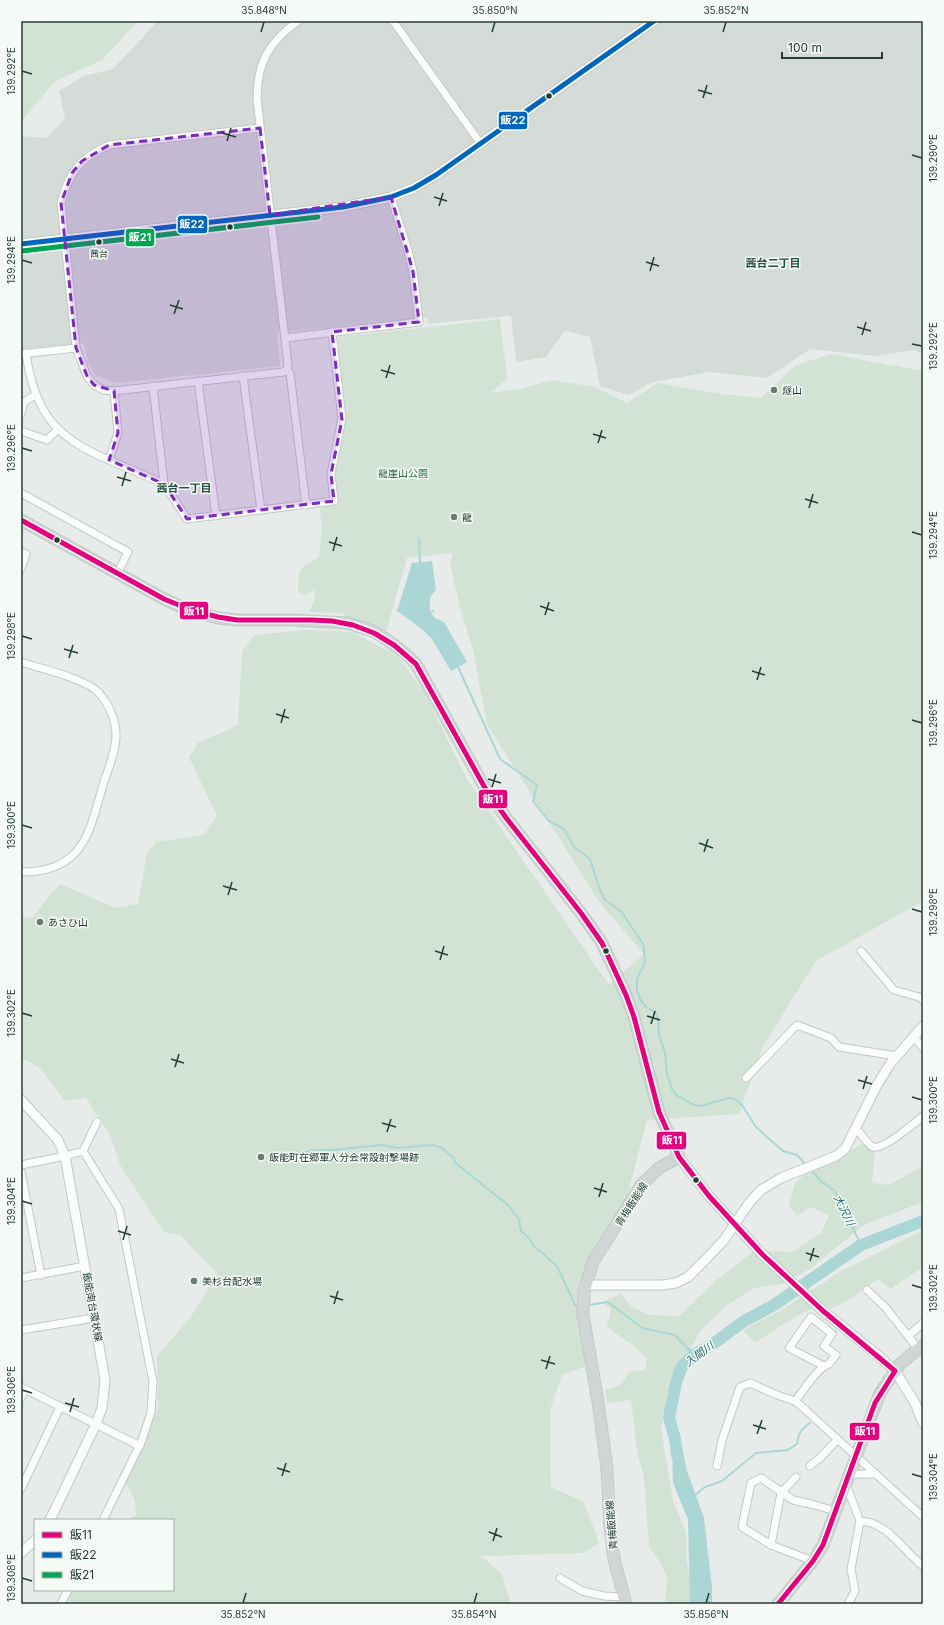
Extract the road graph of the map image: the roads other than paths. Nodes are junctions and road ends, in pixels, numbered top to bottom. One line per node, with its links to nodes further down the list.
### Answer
1 (298, 21): 4 (street)
2 (393, 21): 5 (street)
3 (654, 21): 5 (street)
4 (260, 128): 7 (street); 8 (street)
5 (481, 144): 6 (street)
6 (391, 198): 7 (street); 10 (street)
7 (270, 215): 8 (street); 11 (street)
8 (66, 239): 9 (street); 12 (street)
9 (21, 244)
10 (332, 332): 11 (street); 26 (street)
11 (285, 338): 14 (street)
12 (76, 348): 13 (street); 18 (street)
13 (24, 353): 19 (street)
14 (287, 370): 15 (street); 26 (street)
15 (243, 376): 16 (street); 27 (street)
16 (198, 381): 17 (street); 28 (street)
17 (153, 386): 18 (street); 24 (street)
18 (114, 391): 23 (street)
19 (35, 395): 20 (street); 21 (street)
20 (21, 414)
21 (58, 429): 22 (street); 23 (street)
22 (21, 431)
23 (109, 460): 24 (street)
24 (164, 484): 28 (street)
25 (21, 493): 32 (street)
26 (306, 505): 27 (street)
27 (261, 510): 28 (street)
28 (216, 516)
29 (21, 520): 32 (main road)
30 (21, 552): 31 (street)
31 (21, 570)
32 (117, 574): 48 (main road)
33 (21, 662): 34 (street)
34 (21, 872)
35 (861, 951): 36 (street)
36 (923, 1000)
37 (923, 1026): 38 (street)
38 (914, 1037): 39 (street); 40 (street)
39 (923, 1048)
40 (896, 1056): 41 (street); 45 (street)
41 (746, 1078)
42 (21, 1100): 47 (street, 飯能南台環状線)
43 (923, 1116): 45 (street)
44 (97, 1122): 46 (street)
45 (856, 1129): 51 (street)
46 (83, 1151): 47 (street); 71 (street)
47 (65, 1156): 49 (street); 52 (street, 飯能南台環状線)
48 (678, 1156): 51 (street); 56 (main road, 青梅飯能線)
49 (21, 1164)
50 (21, 1172): 53 (street)
51 (735, 1225): 56 (street); 63 (street)
52 (85, 1266): 53 (street); 57 (street, 飯能南台環状線)
53 (41, 1275): 54 (street)
54 (21, 1278)
55 (867, 1290): 60 (street)
56 (585, 1291): 92 (main road, 青梅飯能線)
57 (94, 1318): 59 (street); 69 (street, 飯能南台環状線)
58 (923, 1324): 60 (street)
59 (21, 1330)
60 (908, 1336): 61 (street)
61 (920, 1347): 63 (main road)
62 (824, 1366): 62 (street); 66 (street)
63 (895, 1371): 68 (street); 72 (main road)
64 (23, 1388): 65 (street); 67 (street)
65 (21, 1398)
66 (795, 1401): 70 (street); 73 (street)
67 (60, 1407): 69 (street); 78 (street)
68 (923, 1423)
69 (96, 1424): 71 (street); 82 (street, 飯能南台環状線)
70 (837, 1440): 72 (street); 74 (street)
71 (140, 1446): 83 (street)
72 (855, 1455): 75 (street); 77 (main road)
73 (717, 1466)
74 (810, 1466)
75 (876, 1474): 77 (street); 81 (street)
76 (796, 1477): 79 (street)
77 (847, 1478): 80 (main road); 84 (street)
78 (21, 1489)
79 (781, 1493): 80 (street); 86 (street); 86 (street)
80 (835, 1511): 88 (main road)
81 (923, 1517)
82 (50, 1519)
83 (104, 1519)
84 (860, 1521): 89 (street); 95 (street)
85 (34, 1544): 87 (street)
86 (771, 1545): 88 (street)
87 (21, 1553)
88 (813, 1561): 94 (main road)
89 (923, 1566)
90 (560, 1578): 92 (street)
91 (68, 1591): 93 (street)
92 (625, 1600)
93 (61, 1604)
94 (778, 1604)
95 (848, 1604)

